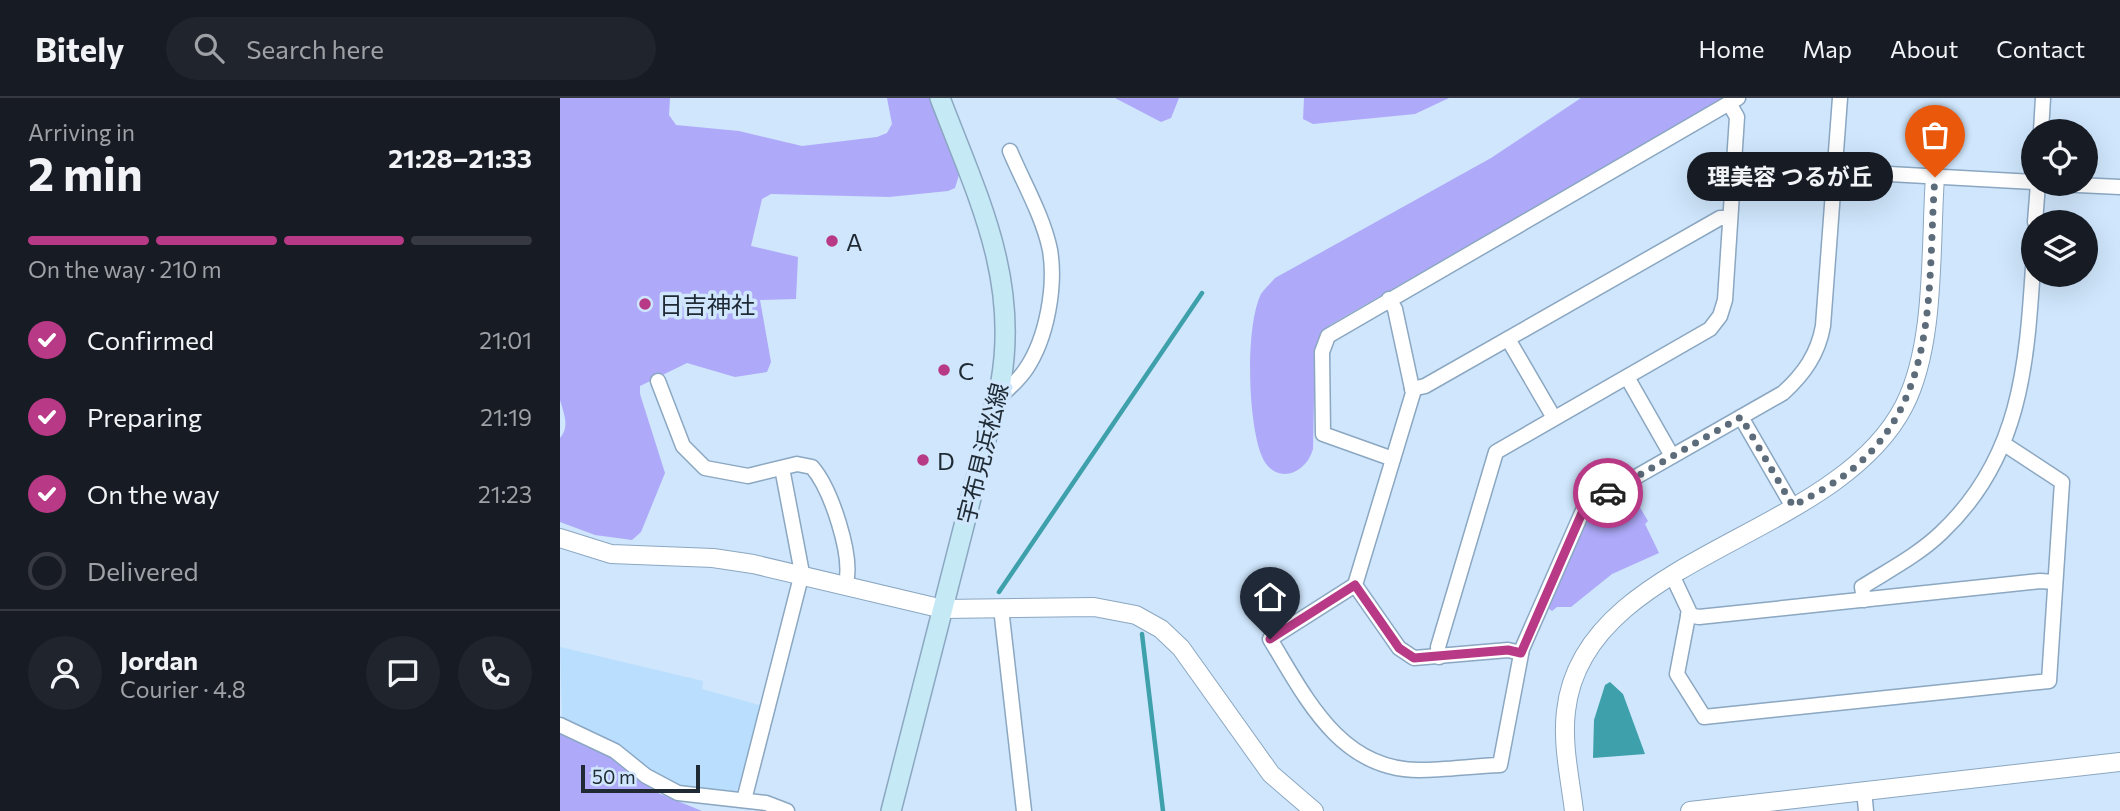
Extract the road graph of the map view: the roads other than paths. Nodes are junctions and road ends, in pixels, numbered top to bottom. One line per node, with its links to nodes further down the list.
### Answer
1 (940, 98): 19 (main road, 宇布見浜松線)
2 (1840, 98): 7 (street)
3 (2043, 98): 5 (street)
4 (1733, 101): 12 (street); 14 (street)
5 (2042, 119)
6 (1010, 151): 19 (street)
7 (1835, 171): 8 (street); 20 (street)
8 (1935, 177): 9 (street); 26 (street)
9 (2021, 182)
10 (2098, 186): 11 (street)
11 (2120, 187)
12 (1730, 218): 15 (street); 16 (street)
13 (2032, 287): 22 (street)
14 (1389, 299): 18 (street); 24 (street)
15 (1508, 338): 18 (street); 21 (street)
16 (1627, 377): 21 (street); 23 (street)
17 (658, 381): 25 (street)
18 (1412, 389): 24 (street)
19 (997, 399): 35 (main road, 宇布見浜松線)
20 (1741, 417): 23 (street); 26 (street)
21 (1554, 418): 38 (street)
22 (2004, 444): 30 (street); 33 (street)
23 (1672, 456): 37 (street)
24 (1393, 459): 32 (street)
25 (782, 468): 28 (street); 31 (street)
26 (1793, 506): 29 (street)
27 (560, 538): 28 (street)
28 (802, 573): 31 (street); 42 (street)
29 (1673, 577): 36 (street); 47 (street)
30 (2055, 582): 33 (street); 36 (street)
31 (846, 583): 35 (street)
32 (1355, 585): 37 (street); 38 (street)
33 (1864, 600): 36 (street)
34 (1001, 608): 35 (street); 45 (street); 46 (street)
35 (943, 609): 44 (main road, 宇布見浜松線)
36 (1688, 615)
37 (1521, 653): 38 (street)
38 (1439, 657)
39 (560, 725): 42 (street)
40 (2120, 762): 41 (street)
41 (1864, 790): 48 (street); 49 (street)
42 (744, 800): 43 (street)
43 (787, 811)
44 (891, 811)
45 (1024, 811)
46 (1314, 811)
47 (1574, 811)
48 (1690, 811)
49 (1866, 811)

